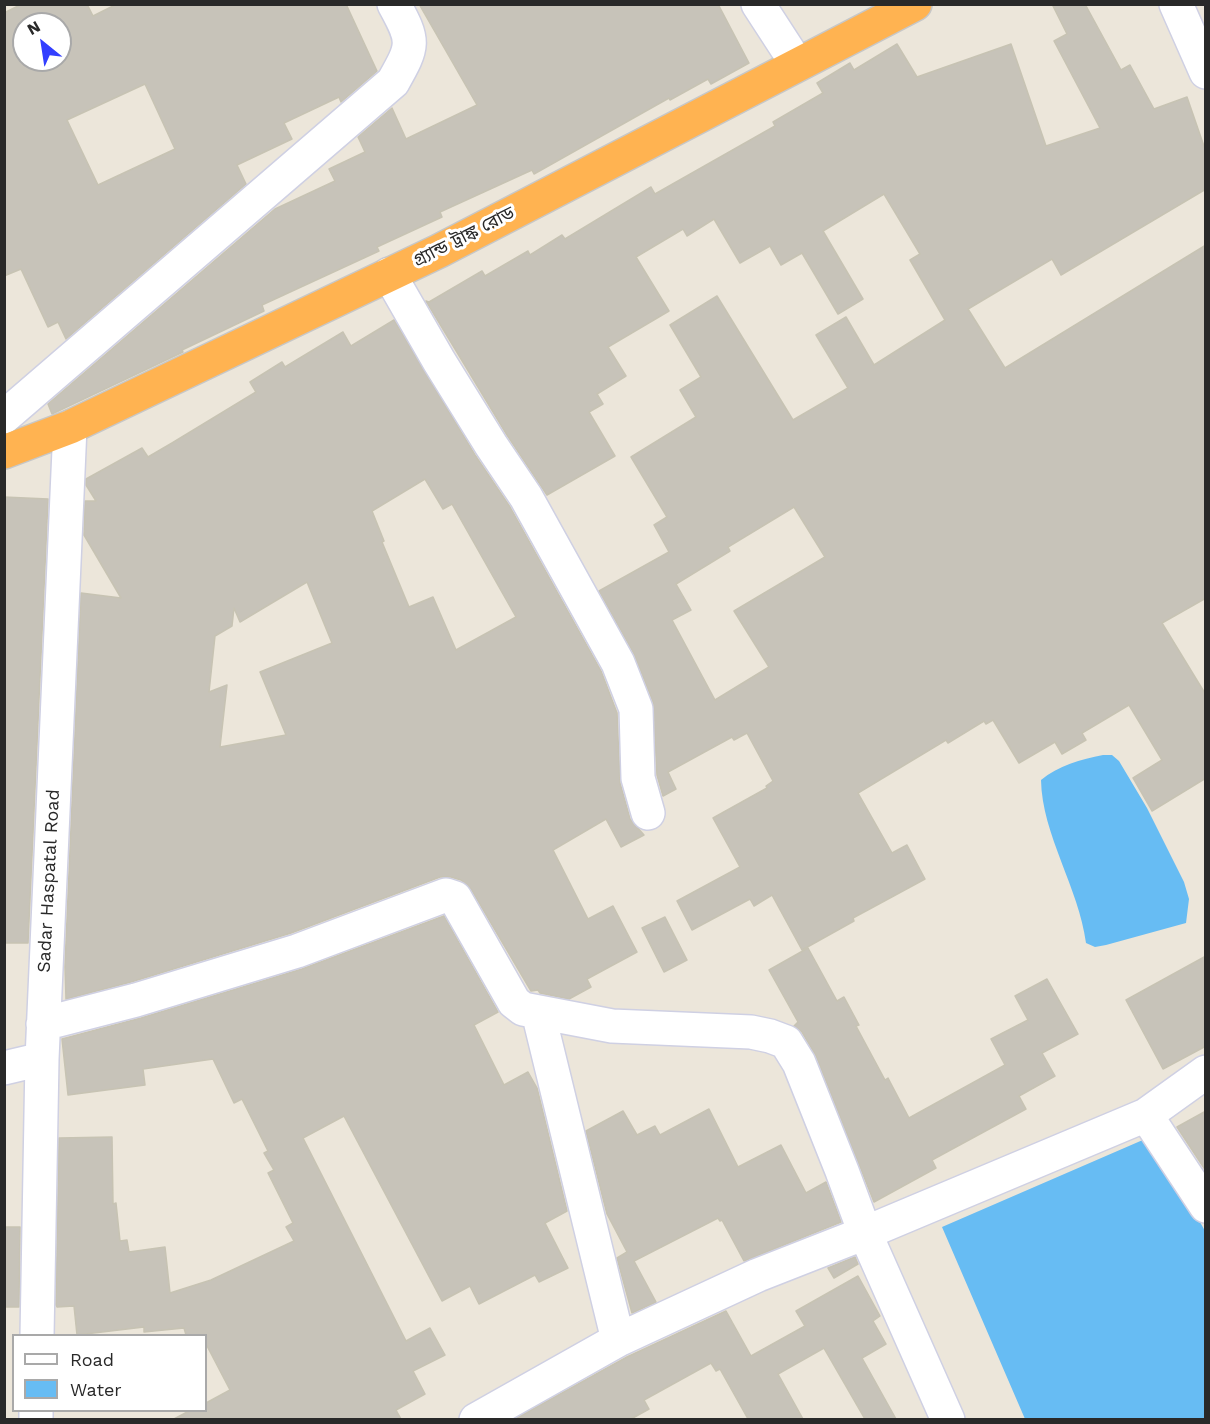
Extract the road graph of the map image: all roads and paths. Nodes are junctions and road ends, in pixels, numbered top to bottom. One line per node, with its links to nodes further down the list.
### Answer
1 (394, 4): 8 (street)
2 (758, 4): 5 (street)
3 (915, 4): 5 (highway, গ্র্যান্ড ট্রাঙ্ক রোড)
4 (1176, 4): 6 (street)
5 (797, 64): 7 (highway, গ্র্যান্ড ট্রাঙ্ক রোড)
6 (1206, 72)
7 (389, 274): 9 (highway, গ্র্যান্ড ট্রাঙ্ক রোড); 11 (street)
8 (4, 417)
9 (69, 427): 10 (highway, গ্র্যান্ড ট্রাঙ্ক রোড); 13 (street, Sadar Haspatal Road)
10 (4, 452)
11 (648, 813)
12 (538, 1012): 13 (street); 19 (street); 21 (street)
13 (43, 1024): 14 (street, Sadar Haspatal Road)
14 (42, 1059): 15 (street); 20 (street, Sadar Haspatal Road)
15 (4, 1068)
16 (1206, 1072): 17 (street)
17 (1146, 1115): 18 (street); 19 (street)
18 (1206, 1206)
19 (865, 1233): 21 (street); 23 (street)
20 (37, 1334)
21 (618, 1341): 22 (street)
22 (476, 1419)
23 (948, 1419)

